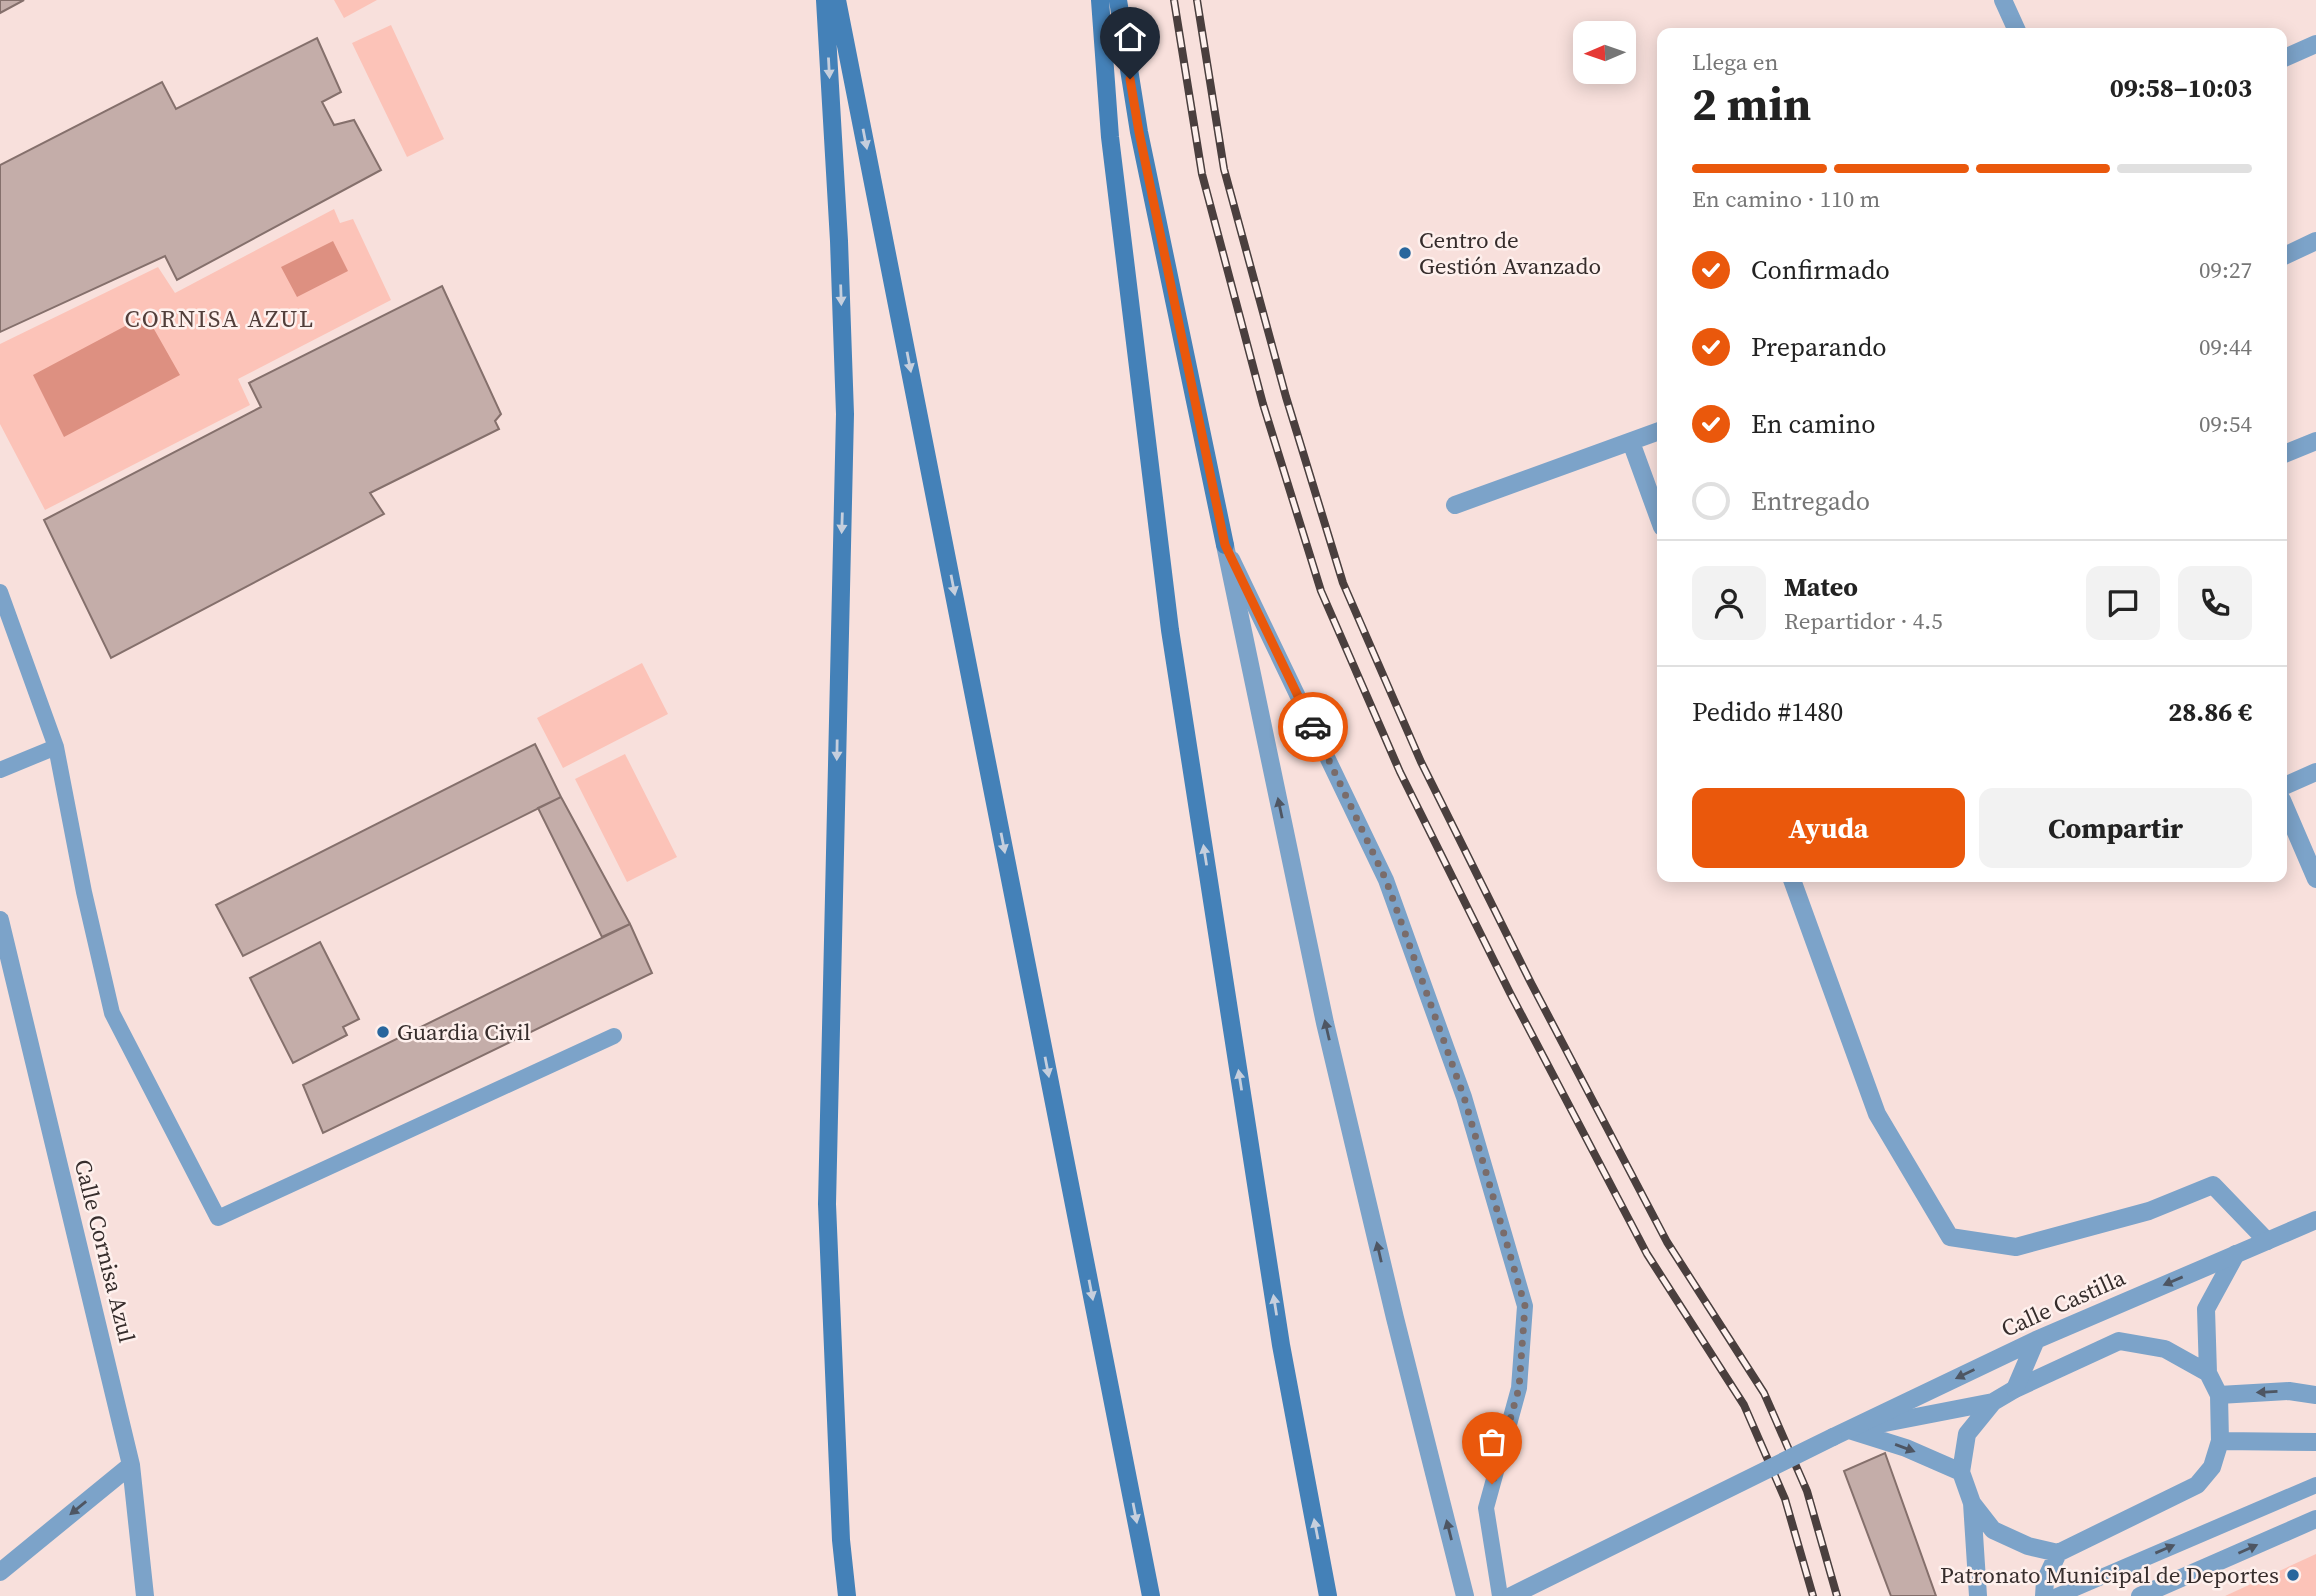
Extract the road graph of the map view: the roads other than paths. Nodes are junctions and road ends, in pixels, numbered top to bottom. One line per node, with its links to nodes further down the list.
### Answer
1 (825, 0): 48 (main road, one-way to 48)
2 (837, 0): 49 (main road, one-way to 49)
3 (1100, 0): 50 (main road, one-way to 3)
4 (1118, 0): 17 (main road)
5 (2003, 0): 6 (street)
6 (2016, 28)
7 (2316, 44): 8 (street)
8 (2287, 57)
9 (2316, 242): 10 (street)
10 (2287, 255)
11 (1657, 432): 13 (street)
12 (2316, 441): 14 (street)
13 (1631, 442): 15 (street); 16 (street)
14 (2287, 453)
15 (1455, 505)
16 (1657, 513)
17 (1225, 545): 51 (street, one-way to 17); 52 (lane)
18 (0, 592): 19 (lane)
19 (56, 747): 20 (lane); 27 (lane)
20 (0, 771)
21 (2316, 772): 22 (street)
22 (2287, 785)
23 (2287, 812): 24 (street)
24 (2316, 879)
25 (1793, 882): 29 (street)
26 (0, 920): 40 (street, Calle Cornisa Azul)
27 (614, 1036)
28 (2316, 1220): 29 (street, Calle Castilla)
29 (2267, 1241): 30 (street, Calle Castilla)
30 (2236, 1254): 31 (street, Calle Castilla, one-way to 31); 32 (street)
31 (2036, 1340): 33 (street); 37 (street, Calle Castilla, one-way to 37)
32 (2208, 1373): 33 (street); 34 (street)
33 (2015, 1389): 36 (street)
34 (2219, 1395): 35 (street, one-way to 34); 38 (street)
35 (2316, 1395)
36 (1993, 1402): 37 (street); 41 (street)
37 (1840, 1433): 41 (street, one-way to 41); 53 (street, bridge)
38 (2220, 1441): 39 (street); 45 (street)
39 (2316, 1442)
40 (131, 1465): 46 (street, one-way to 46); 47 (street, Calle Cornisa Azul)
41 (1961, 1472): 43 (street)
42 (2316, 1485): 56 (lane, one-way to 42)
43 (1972, 1503): 45 (street); 54 (street)
44 (2316, 1519): 57 (street, one-way to 44)
45 (2058, 1553): 55 (street)
46 (0, 1572)
47 (145, 1596)
48 (847, 1596)
49 (1151, 1596)
50 (1328, 1596)
51 (1465, 1596)
52 (1500, 1596)
53 (1511, 1596)
54 (1978, 1596)
55 (2044, 1596)
56 (2057, 1596)
57 (2140, 1596)

